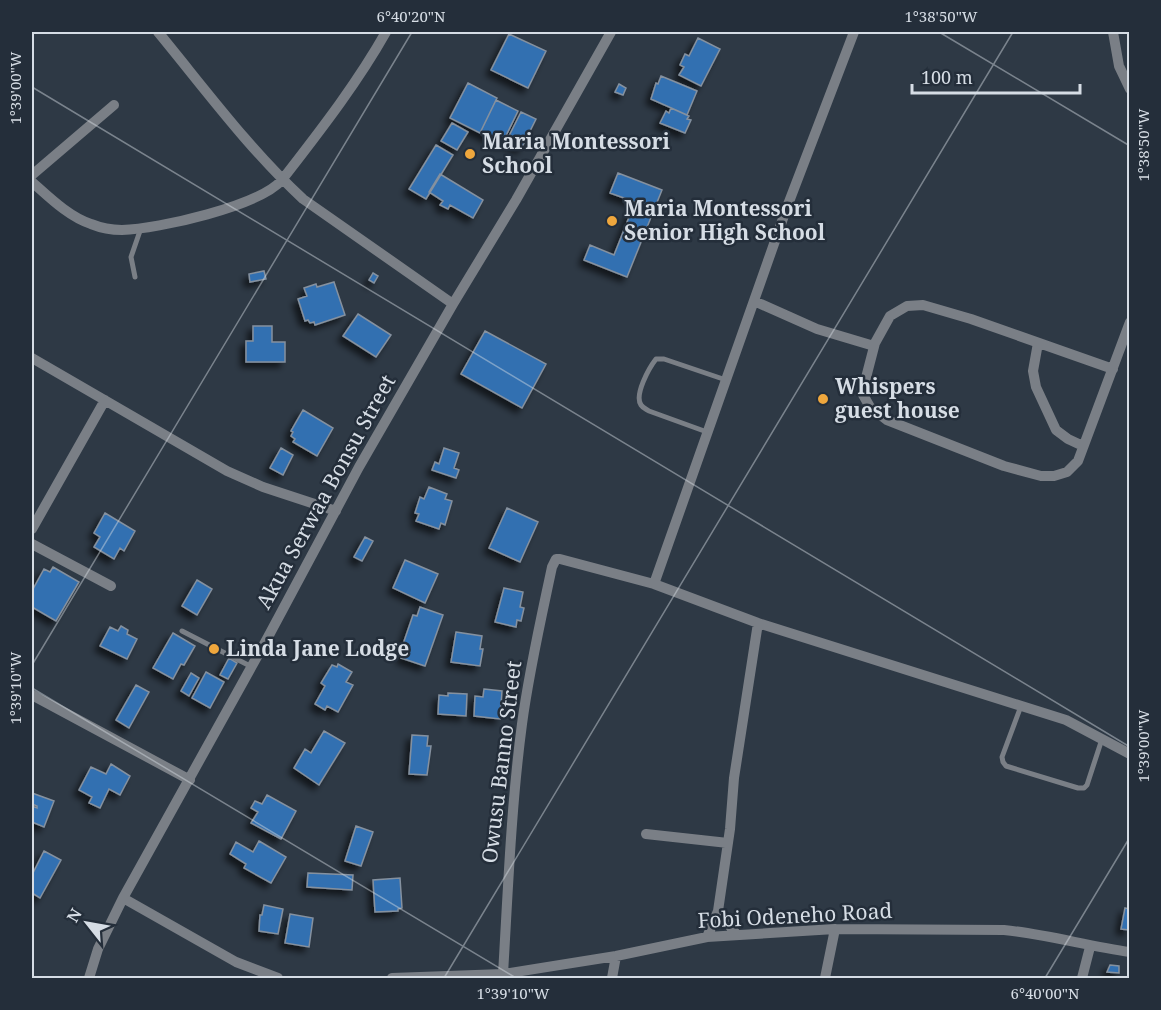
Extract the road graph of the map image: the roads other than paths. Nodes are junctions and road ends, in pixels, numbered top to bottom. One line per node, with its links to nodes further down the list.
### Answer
1 (158, 32): 9 (street)
2 (386, 32): 9 (street)
3 (611, 32): 14 (street, Akua Serwaa Bonsu Street)
4 (854, 32): 13 (street)
5 (1113, 32): 6 (street)
6 (1130, 88)
7 (114, 105): 8 (street)
8 (32, 175)
9 (282, 180): 11 (street); 14 (street)
10 (32, 182): 11 (street)
11 (141, 228): 12 (lane)
12 (135, 277)
13 (754, 301): 17 (street); 20 (street)
14 (453, 303): 24 (street, Akua Serwaa Bonsu Street)
15 (1130, 322): 19 (street)
16 (1038, 343): 17 (street); 19 (street); 23 (street)
17 (874, 346): 23 (street)
18 (32, 358): 21 (street)
19 (1113, 369): 23 (street)
20 (726, 380): 22 (street); 22 (lane)
21 (105, 400): 24 (street); 25 (street)
22 (708, 433): 27 (street)
23 (1083, 446)
24 (336, 511): 31 (street, Akua Serwaa Bonsu Street)
25 (32, 528)
26 (32, 544): 28 (street)
27 (654, 584): 29 (street); 47 (street, Owusu Banno Street)
28 (111, 586)
29 (758, 623): 33 (street); 38 (street)
30 (182, 631): 31 (lane)
31 (252, 667): 36 (street, Akua Serwaa Bonsu Street)
32 (32, 695): 36 (street)
33 (1021, 706): 34 (street); 34 (lane)
34 (1102, 739): 35 (street)
35 (1130, 754)
36 (190, 780): 39 (street, Akua Serwaa Bonsu Street)
37 (646, 834): 38 (street)
38 (728, 843): 40 (street)
39 (123, 898): 48 (street, Akua Serwaa Bonsu Street); 49 (street)
40 (718, 911): 42 (street); 43 (street)
41 (835, 929): 42 (street, Fobi Odeneho Road); 44 (street, Fobi Odeneho Road); 52 (street)
42 (737, 935): 43 (street, Fobi Odeneho Road)
43 (707, 937): 46 (street, Fobi Odeneho Road)
44 (1090, 946): 45 (street, Fobi Odeneho Road); 53 (street)
45 (1130, 952)
46 (616, 956): 47 (street, Fobi Odeneho Road); 51 (street)
47 (503, 974): 50 (street, Fobi Odeneho Road)
48 (89, 978)
49 (278, 978)
50 (392, 978)
51 (612, 978)
52 (825, 978)
53 (1082, 978)

